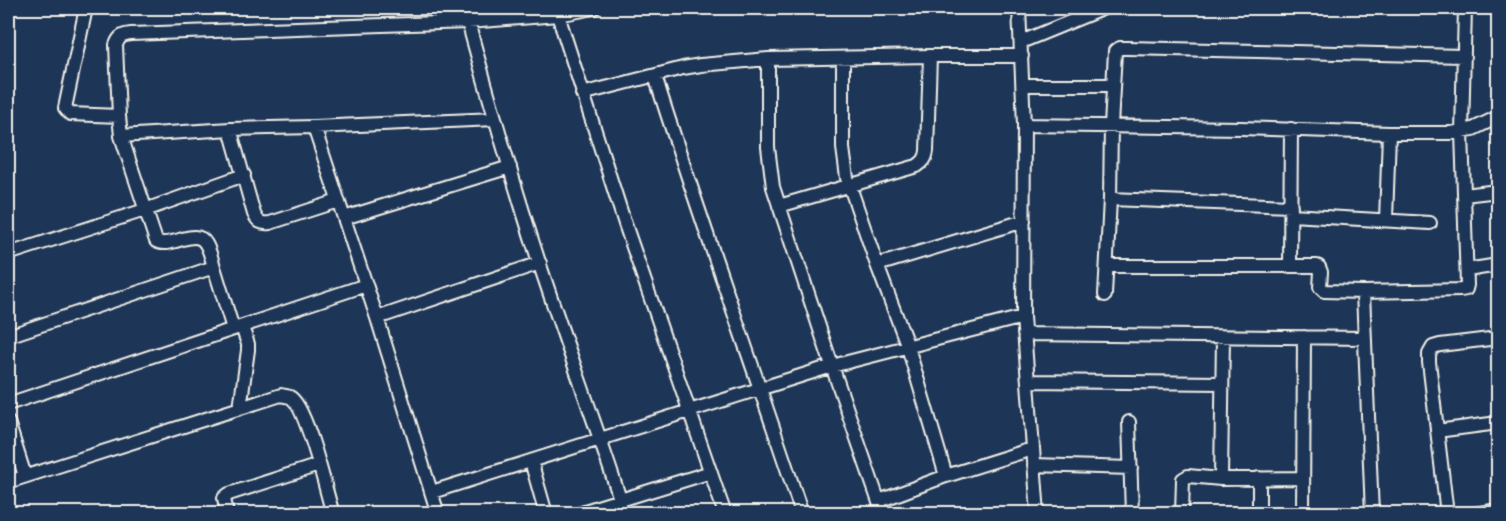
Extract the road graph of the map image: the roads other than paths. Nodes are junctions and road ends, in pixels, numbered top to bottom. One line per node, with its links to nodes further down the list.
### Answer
1 (86, 8): 18 (street)
2 (594, 8): 6 (street)
3 (1019, 8): 8 (street)
4 (1104, 8): 8 (street)
5 (1465, 8): 11 (street)
6 (558, 15): 7 (street); 17 (street)
7 (468, 22): 18 (street); 20 (street)
8 (1021, 42): 10 (street)
9 (930, 56): 10 (street); 12 (street); 31 (street)
10 (1022, 56): 15 (street)
11 (1464, 56): 16 (street); 26 (street)
12 (843, 58): 13 (street); 31 (street)
13 (768, 59): 14 (street); 36 (street)
14 (655, 76): 17 (street); 67 (street)
15 (1023, 85): 16 (street); 21 (street)
16 (1113, 85): 22 (street)
17 (582, 93): 70 (street)
18 (118, 116): 28 (street)
19 (1498, 117): 26 (street)
20 (495, 119): 23 (street); 29 (street)
21 (1024, 125): 22 (street); 41 (street)
22 (1111, 126): 25 (street); 34 (street)
23 (314, 127): 24 (street); 35 (street)
24 (230, 129): 28 (street); 30 (street)
25 (1292, 129): 27 (street); 38 (street)
26 (1462, 132): 27 (street); 33 (street)
27 (1389, 133): 40 (street)
28 (121, 136): 37 (street)
29 (510, 167): 39 (street); 44 (street)
30 (244, 175): 35 (street); 37 (street)
31 (849, 187): 36 (street); 45 (street)
32 (1498, 191): 33 (street)
33 (1464, 195): 50 (street)
34 (1110, 199): 38 (street); 47 (street)
35 (338, 201): 39 (street)
36 (779, 206): 64 (street)
37 (145, 210): 43 (street); 48 (street)
38 (1291, 211): 40 (street); 49 (street)
39 (344, 218): 51 (street)
40 (1386, 220): 42 (street)
41 (1024, 221): 45 (street); 54 (street)
42 (1430, 223)
43 (8, 255)
44 (540, 263): 55 (street); 75 (street)
45 (877, 265): 63 (street)
46 (1498, 265): 50 (street)
47 (1107, 266): 49 (street); 53 (street)
48 (214, 267): 56 (street); 58 (street)
49 (1290, 267): 52 (street)
50 (1467, 270): 52 (street)
51 (366, 285): 55 (street); 56 (street)
52 (1363, 292): 61 (street)
53 (1106, 295)
54 (1023, 317): 57 (street); 63 (street)
55 (377, 318): 88 (street)
56 (238, 328): 68 (street); 69 (street)
57 (1024, 334): 59 (street); 65 (street)
58 (8, 336)
59 (1223, 337): 60 (street); 66 (street)
60 (1304, 338): 61 (street); 85 (street)
61 (1364, 338): 104 (street)
62 (1498, 338): 74 (street)
63 (908, 347): 64 (street); 83 (street)
64 (832, 366): 67 (street); 90 (street)
65 (1028, 381): 66 (street); 76 (street)
66 (1222, 382): 86 (street)
67 (761, 388): 70 (street); 98 (street)
68 (8, 404)
69 (240, 408): 78 (street); 82 (street)
70 (690, 411): 75 (street); 81 (street)
71 (8, 422): 82 (street)
72 (1130, 422): 80 (street)
73 (1498, 423): 74 (street)
74 (1437, 431): 105 (street)
75 (601, 439): 77 (street); 89 (street)
76 (1032, 449): 79 (street); 83 (street)
77 (531, 461): 88 (street); 95 (street)
78 (319, 465): 92 (street); 93 (street)
79 (1034, 465): 80 (street); 99 (street)
80 (1131, 468): 100 (street)
81 (711, 472): 89 (street); 97 (street)
82 (25, 476): 87 (street)
83 (946, 476): 90 (street)
84 (1259, 478): 85 (street); 86 (street); 102 (street)
85 (1303, 478): 103 (street)
86 (1221, 479): 101 (street)
87 (8, 482)
88 (432, 492): 94 (street)
89 (620, 499): 96 (street)
90 (881, 507)
91 (1498, 510): 106 (street)
92 (226, 513)
93 (333, 513)
94 (438, 513)
95 (546, 513)
96 (575, 513)
97 (725, 513)
98 (802, 513)
99 (1038, 513)
100 (1131, 513)
101 (1182, 513)
102 (1259, 513)
103 (1303, 513)
104 (1372, 513)
105 (1447, 513)
106 (1473, 513)

